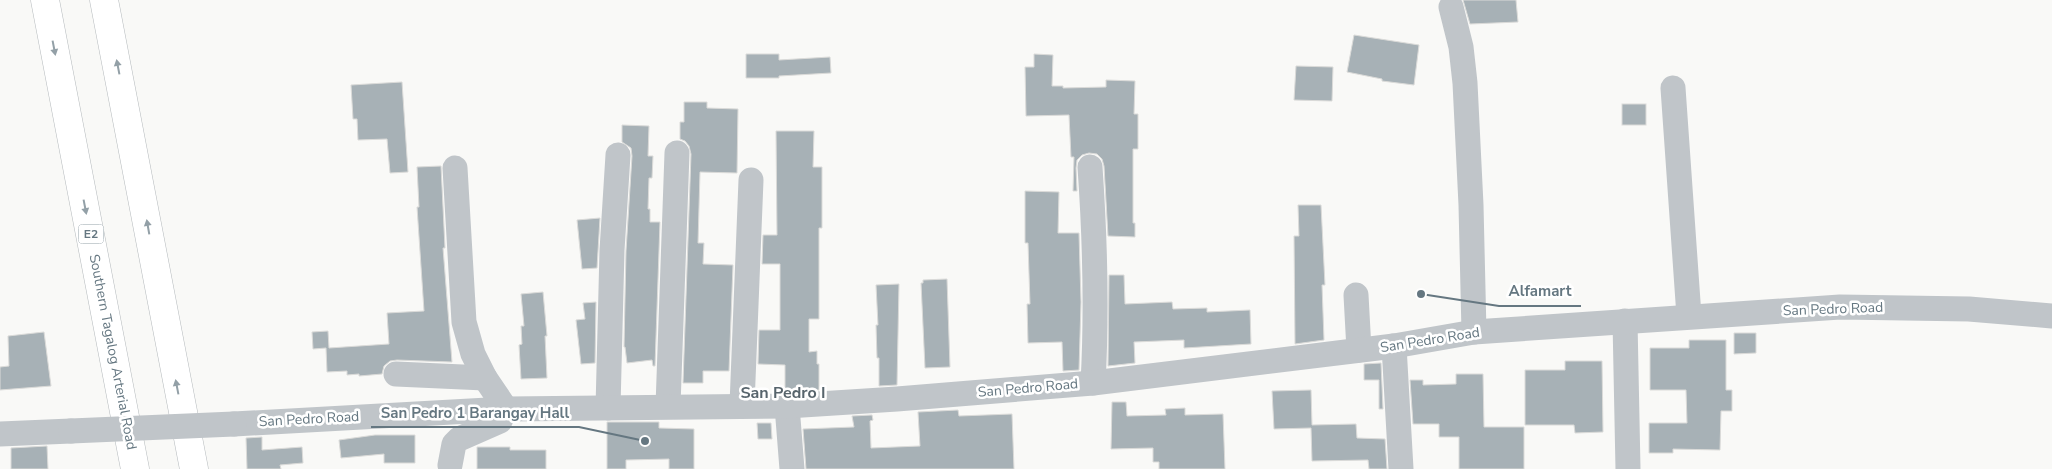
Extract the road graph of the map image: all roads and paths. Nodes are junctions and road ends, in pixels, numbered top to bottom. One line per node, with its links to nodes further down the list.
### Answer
1 (45, 0): 27 (highway, Southern Tagalog Arterial Road / E2, one-way to 27)
2 (104, 0): 28 (highway, one-way to 2)
3 (1451, 6): 14 (street)
4 (1673, 88): 11 (street)
5 (677, 153): 21 (street)
6 (618, 155): 23 (street)
7 (1090, 166): 19 (street)
8 (455, 168): 18 (street)
9 (751, 180): 20 (street)
10 (1356, 295): 16 (street)
11 (1689, 316): 12 (street, San Pedro Road); 13 (street, San Pedro Road)
12 (2052, 316)
13 (1625, 321): 14 (street, San Pedro Road); 31 (street)
14 (1474, 332): 15 (street, San Pedro Road)
15 (1394, 346): 16 (street, San Pedro Road); 30 (street)
16 (1359, 350): 19 (street, San Pedro Road)
17 (396, 374): 18 (street)
18 (485, 378): 24 (street)
19 (1094, 383): 22 (street, San Pedro Road)
20 (742, 405): 21 (street, San Pedro Road); 22 (street, San Pedro Road)
21 (668, 406): 23 (street, San Pedro Road)
22 (787, 406): 29 (street)
23 (608, 408): 24 (street, San Pedro Road)
24 (506, 409): 25 (street, San Pedro Road, bridge); 26 (street)
25 (0, 434)
26 (450, 465)
27 (135, 469)
28 (194, 469)
29 (792, 469)
30 (1401, 469)
31 (1628, 469)

